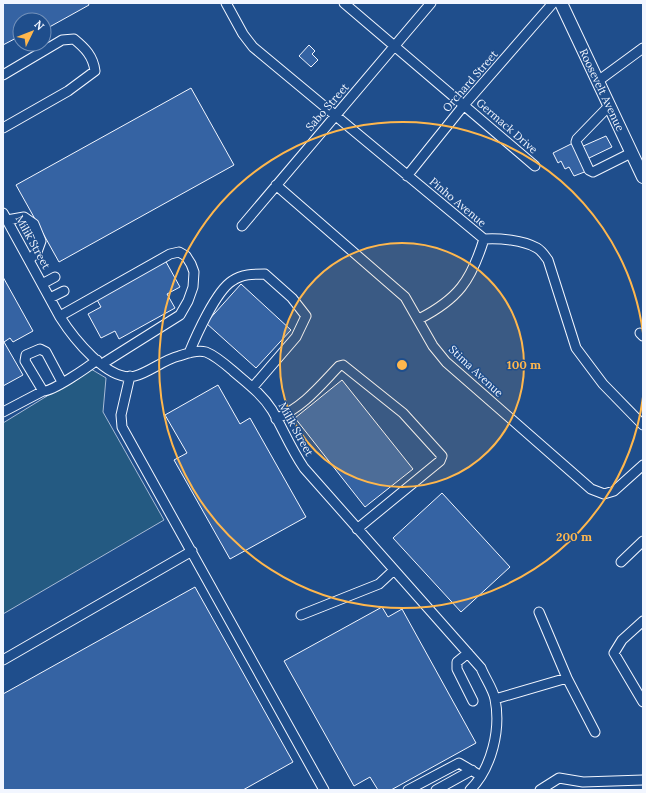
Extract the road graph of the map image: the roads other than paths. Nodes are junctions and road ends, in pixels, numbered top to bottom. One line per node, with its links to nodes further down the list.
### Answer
1 (226, 3): 12 (street, Pinho Avenue)
2 (344, 3): 6 (street, Germack Drive)
3 (431, 3): 6 (street, Sabo Street)
4 (553, 3): 10 (street, Orchard Street)
5 (561, 3): 9 (main road, Roosevelt Avenue)
6 (395, 47): 10 (street, Germack Drive); 12 (street, Sabo Street)
7 (643, 48): 9 (street)
8 (3, 75): 13 (street)
9 (598, 81): 11 (main road, Roosevelt Avenue)
10 (464, 105): 15 (street, Germack Drive); 17 (street, Orchard Street)
11 (609, 106): 14 (main road, Roosevelt Avenue); 14 (street)
12 (335, 116): 17 (street, Pinho Avenue); 18 (street, Sabo Street)
13 (3, 128)
14 (631, 153): 16 (main road, Roosevelt Avenue)
15 (535, 166)
16 (641, 169)
17 (407, 176): 21 (street, Pinho Avenue)
18 (276, 186): 20 (street, Sabo Street); 28 (street, Stima Avenue)
19 (5, 216): 22 (street, Milik Street); 22 (street)
20 (242, 226)
21 (484, 239): 28 (street); 37 (street, Pinho Avenue)
22 (29, 260): 24 (street, Milik Street)
23 (55, 277): 24 (street)
24 (42, 284): 26 (street, Milik Street)
25 (64, 291): 26 (street)
26 (50, 298): 27 (street, Milik Street)
27 (60, 316): 30 (street, Milik Street); 30 (street)
28 (418, 319): 38 (street, Stima Avenue)
29 (189, 353): 31 (street, Milik Street); 33 (street, Milik Street); 33 (street)
30 (100, 362): 31 (street, Milik Street); 32 (street)
31 (130, 376): 41 (street)
32 (62, 382): 34 (street); 34 (street)
33 (253, 387): 36 (street, Milik Street)
34 (43, 391): 35 (street)
35 (3, 412)
36 (276, 419): 39 (street, Milik Street); 39 (street)
37 (643, 425)
38 (643, 466)
39 (357, 529): 43 (street, Milik Street)
40 (643, 541): 42 (street)
41 (192, 551): 48 (street); 57 (street)
42 (621, 562)
43 (394, 570): 45 (street); 47 (street, Milik Street)
44 (539, 612): 49 (street)
45 (301, 615)
46 (643, 621): 52 (street)
47 (468, 653): 50 (street, Milik Street); 51 (street)
48 (3, 660)
49 (567, 678): 50 (street); 53 (street)
50 (495, 699): 55 (street, Milik Street)
51 (473, 701)
52 (643, 702)
53 (595, 732)
54 (472, 770): 55 (street); 58 (street); 59 (street)
55 (481, 776): 60 (street, Milik Street)
56 (643, 780): 61 (street)
57 (324, 790)
58 (408, 790)
59 (436, 790)
60 (470, 790)
61 (540, 790)

